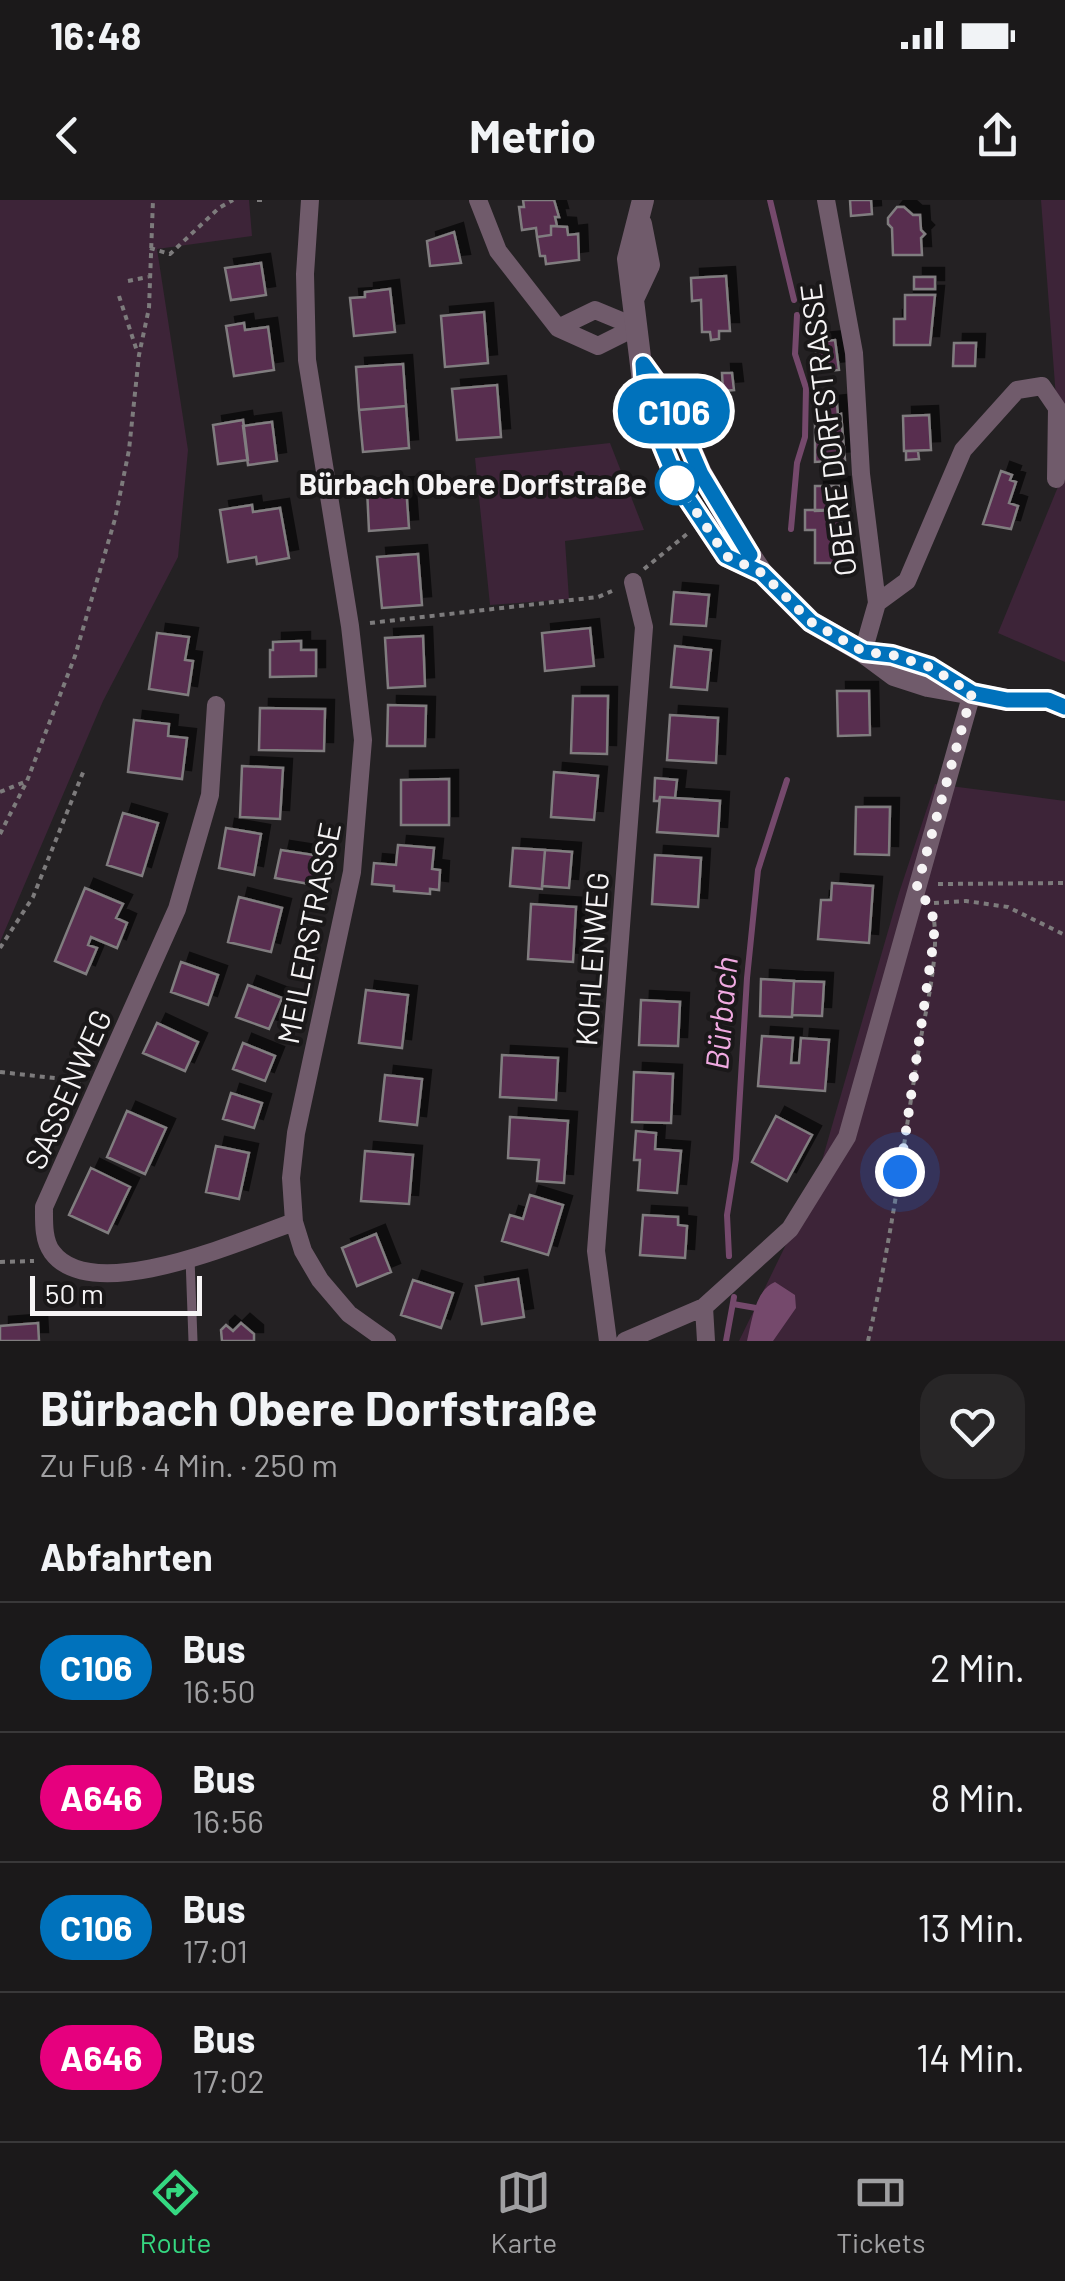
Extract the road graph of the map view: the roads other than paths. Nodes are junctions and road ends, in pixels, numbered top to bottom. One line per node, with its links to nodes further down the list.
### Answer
1 (310, 200): 18 (street, MEILERSTRASSE)
2 (478, 200): 6 (street)
3 (826, 200): 11 (street, OBERE DORFSTRASSE)
4 (641, 210): 5 (street, OBERE DORFSTRASSE)
5 (636, 327): 6 (street); 6 (street); 7 (street, OBERE DORFSTRASSE)
6 (558, 328)
7 (643, 364): 9 (street, OBERE DORFSTRASSE); 9 (street, OBERE DORFSTRASSE)
8 (1056, 480): 11 (street)
9 (762, 573): 12 (street, OBERE DORFSTRASSE)
10 (633, 582): 23 (street, KOHLENWEG)
11 (878, 604): 12 (street, OBERE DORFSTRASSE)
12 (864, 652): 13 (street, OBERE DORFSTRASSE)
13 (972, 693): 14 (street, OBERE DORFSTRASSE); 20 (street)
14 (1007, 700): 16 (street, OBERE DORFSTRASSE); 17 (street, OBERE DORFSTRASSE)
15 (216, 705): 19 (street, SASSENWEG)
16 (1065, 707)
17 (1065, 717)
18 (294, 1222): 19 (street); 22 (street, MEILERSTRASSE)
19 (190, 1258): 21 (lane)
20 (704, 1307): 24 (street); 25 (street)
21 (193, 1341)
22 (387, 1341)
23 (608, 1341)
24 (625, 1341)
25 (706, 1341)

